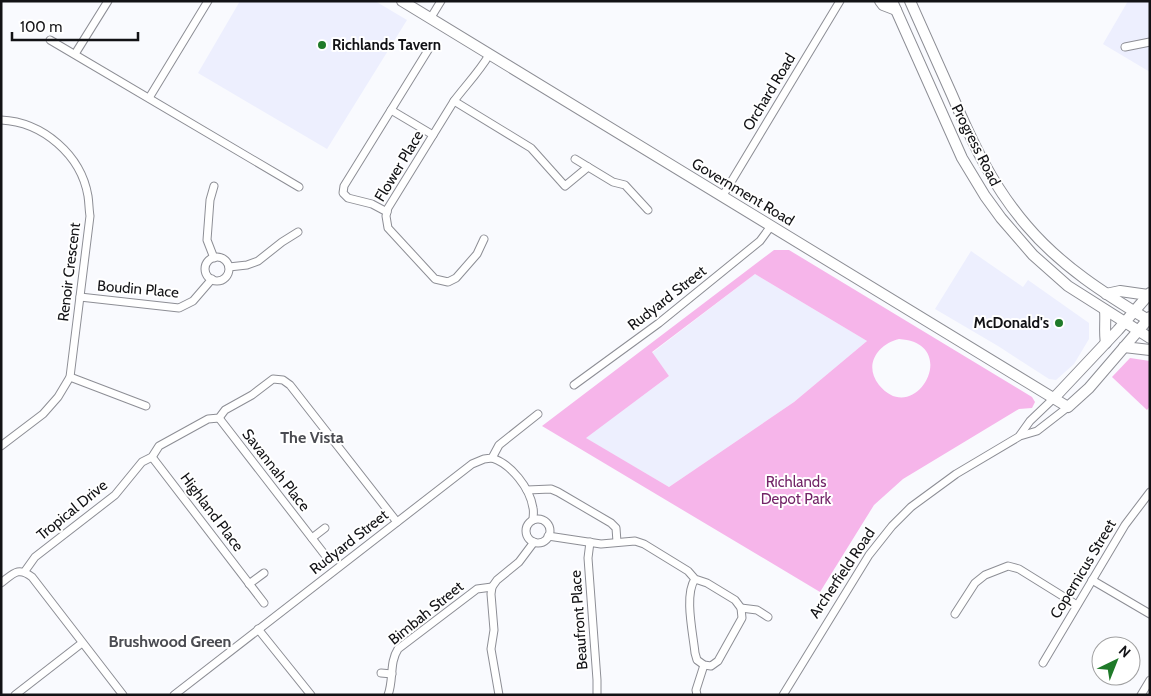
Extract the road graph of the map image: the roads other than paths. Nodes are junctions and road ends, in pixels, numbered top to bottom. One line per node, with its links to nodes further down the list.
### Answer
1 (108, 1): 14 (street)
2 (208, 1): 16 (street)
3 (402, 1): 9 (main road, Government Road)
4 (441, 1): 9 (street)
5 (840, 1): 25 (street, Orchard Road)
6 (880, 1): 8 (main road)
7 (910, 1): 34 (main road, Progress Road)
8 (894, 6): 37 (main road, Progress Road)
9 (430, 19): 15 (main road, Government Road)
10 (50, 40): 14 (street)
11 (1150, 42): 13 (street)
12 (430, 47): 18 (street)
13 (1125, 47)
14 (75, 54): 16 (street)
15 (489, 55): 17 (street, Flower Place); 25 (main road, Government Road)
16 (149, 98): 24 (street)
17 (454, 101): 20 (street, Flower Place); 22 (street)
18 (391, 110): 20 (street); 27 (street)
19 (1, 120): 36 (street, Renoir Crescent)
20 (433, 135): 27 (street, Flower Place)
21 (575, 160): 22 (street)
22 (588, 167): 26 (street)
23 (214, 186): 31 (street)
24 (299, 187)
25 (722, 197): 28 (main road, Government Road)
26 (648, 210)
27 (387, 212): 30 (street, Flower Place)
28 (771, 226): 47 (street, Rudyard Street); 48 (main road, Government Road)
29 (298, 232): 32 (street, Boudin Place)
30 (484, 239)
31 (214, 258): 32 (street); 33 (street)
32 (229, 267): 33 (street, Boudin Place)
33 (212, 279): 36 (street, Boudin Place)
34 (1106, 294): 35 (main road); 38 (main road, Progress Road)
35 (1149, 294): 38 (main road, Archerfield Road)
36 (80, 297): 46 (street, Renoir Crescent)
37 (1105, 310): 40 (main road, Progress Road); 43 (main road)
38 (1134, 311): 39 (main road, Progress Road); 40 (main road, Archerfield Road)
39 (1149, 319): 41 (main road, Archerfield Road)
40 (1125, 322): 41 (main road, Progress Road); 43 (main road, Archerfield Road)
41 (1138, 331): 42 (main road, Progress Road); 44 (main road, Archerfield Road)
42 (1150, 338)
43 (1106, 343): 48 (main road, Archerfield Road)
44 (1124, 347): 45 (main road); 50 (main road, Archerfield Road)
45 (1150, 350)
46 (70, 377): 49 (street); 54 (street, Renoir Crescent)
47 (574, 385)
48 (1054, 398): 50 (main road, Government Road); 53 (street, Archerfield Road)
49 (146, 406)
50 (1068, 407): 53 (street, Archerfield Road)
51 (538, 414): 56 (street)
52 (219, 418): 55 (street, Tropical Drive); 60 (street, Tropical Drive); 63 (street, Savannah Place)
53 (1020, 436): 96 (street, Archerfield Road)
54 (1, 446)
55 (152, 457): 68 (street, Tropical Drive); 73 (street, Highland Place)
56 (492, 458): 57 (street); 60 (street, Rudyard Street)
57 (526, 490): 59 (street); 66 (street)
58 (1150, 492): 71 (street, Copernicus Street)
59 (533, 520): 62 (street); 64 (street)
60 (397, 522): 81 (street, Rudyard Street)
61 (325, 528): 63 (street)
62 (548, 536): 64 (street); 65 (street)
63 (312, 538): 67 (street, Savannah Place)
64 (534, 542): 74 (street)
65 (590, 542): 66 (street); 94 (street, Beaufront Place)
66 (617, 542): 70 (street)
67 (325, 556)
68 (25, 572): 72 (street); 82 (street)
69 (264, 573): 73 (street)
70 (695, 579): 77 (street); 84 (street)
71 (1092, 580): 76 (street, Copernicus Street); 79 (street)
72 (1, 583)
73 (249, 584): 75 (street, Highland Place)
74 (492, 587): 86 (street, Bimbah Street); 93 (street)
75 (264, 603)
76 (1077, 605): 78 (street); 83 (street, Copernicus Street)
77 (741, 608): 80 (street); 84 (street)
78 (955, 614)
79 (1150, 614)
80 (768, 617)
81 (258, 629): 90 (street, Rudyard Street); 91 (street)
82 (82, 643): 88 (street); 89 (street)
83 (1043, 663)
84 (704, 666): 95 (street)
85 (381, 673): 86 (street)
86 (392, 674): 92 (street, Bimbah Street)
87 (1150, 680): 97 (street)
88 (15, 695)
89 (123, 695)
90 (174, 695)
91 (311, 695)
92 (388, 695)
93 (499, 695)
94 (597, 695)
95 (697, 695)
96 (783, 695)
97 (1141, 695)

